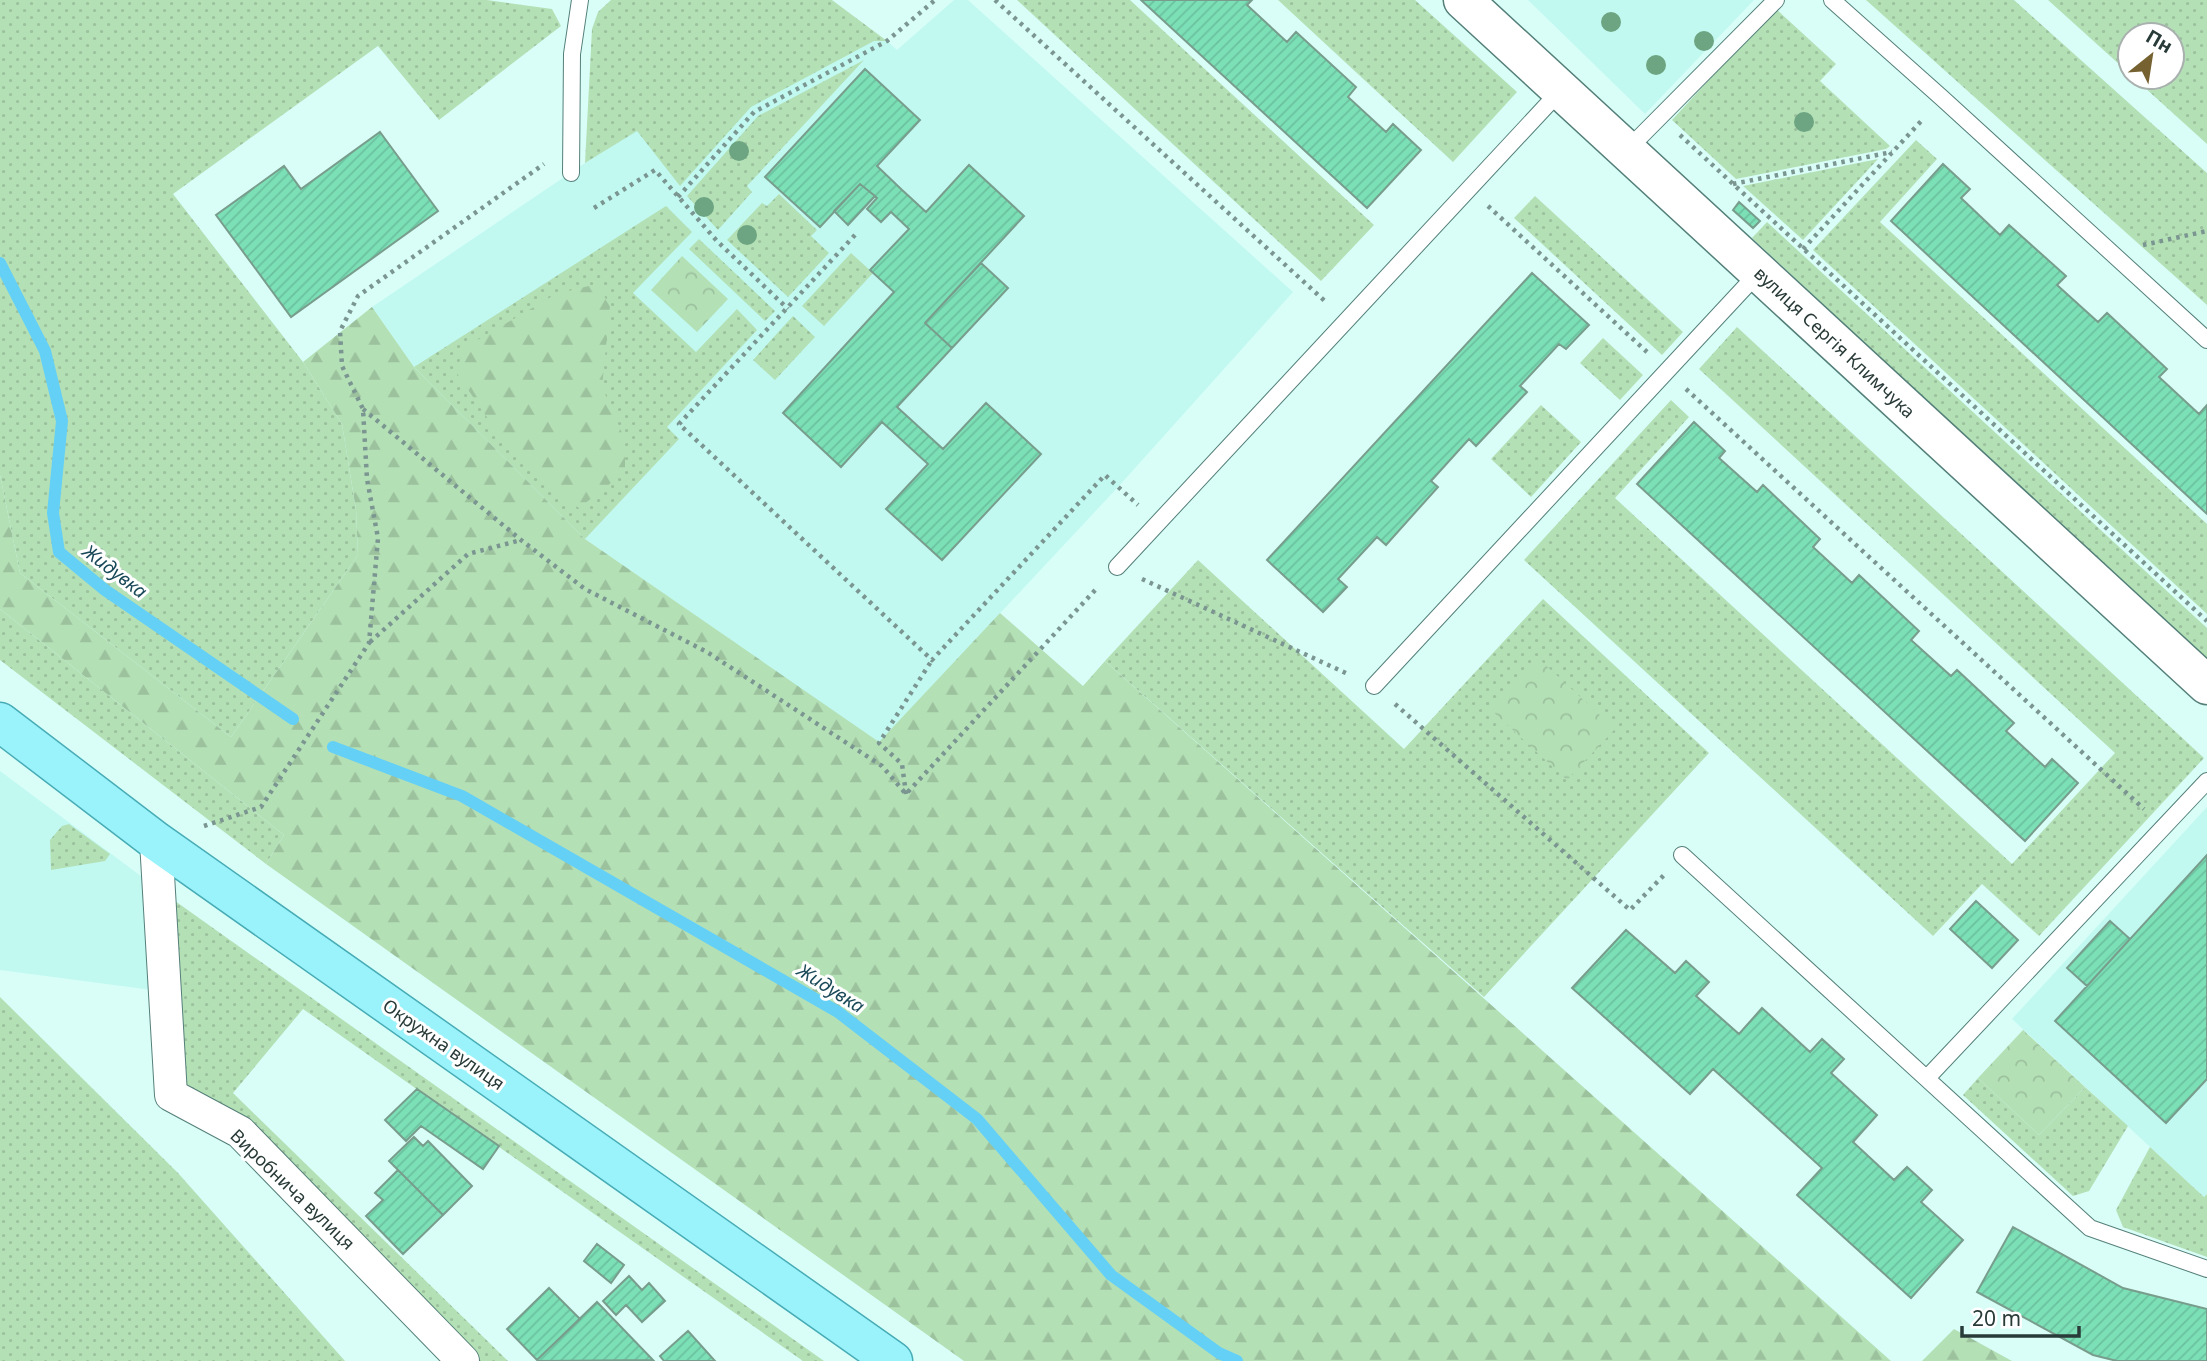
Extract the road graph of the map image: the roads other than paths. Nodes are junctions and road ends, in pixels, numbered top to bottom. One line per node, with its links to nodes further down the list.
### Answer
1 (580, 0): 7 (lane)
2 (1463, 0): 5 (street, вулиця Сергія Климчука)
3 (1776, 0): 6 (lane)
4 (1832, 0): 9 (lane)
5 (1561, 90): 6 (street, вулиця Сергія Климчука); 10 (lane)
6 (1627, 150): 8 (street, вулиця Сергія Климчука)
7 (571, 173)
8 (1759, 272): 11 (street, вулиця Сергія Климчука); 12 (lane)
9 (2207, 340)
10 (1117, 568)
11 (2207, 685)
12 (1374, 686)
13 (0, 722): 15 (main road, Окружна вулиця)
14 (2207, 781): 17 (lane)
15 (156, 841): 19 (street, Виробнича вулиця); 20 (main road, Окружна вулиця)
16 (1682, 855): 17 (lane)
17 (1927, 1078): 18 (lane)
18 (2207, 1269)
19 (463, 1361)
20 (893, 1361)

